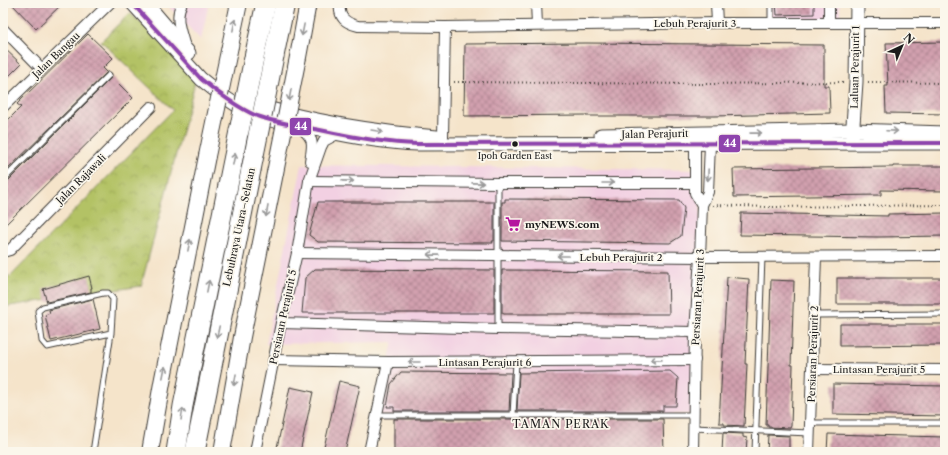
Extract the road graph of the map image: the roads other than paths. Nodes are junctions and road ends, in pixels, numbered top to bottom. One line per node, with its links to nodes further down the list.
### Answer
1 (110, 3): 24 (street, Jalan Bangau)
2 (132, 3): 28 (street, Jalan Perajurit)
3 (146, 3): 23 (street, Jalan Perajurit)
4 (182, 3): 23 (street)
5 (239, 3): 67 (main road, one-way to 5, bridge)
6 (266, 3): 68 (highway, Lebuhraya Utara–Selatan, one-way to 6, bridge)
7 (284, 3): 69 (highway, Lebuhraya Utara–Selatan, one-way to 69, bridge)
8 (308, 3): 70 (main road, one-way to 70, bridge)
9 (340, 3): 21 (street, Lebuh Perajurit 3)
10 (536, 3): 20 (street)
11 (716, 3): 15 (street)
12 (771, 3): 19 (lane)
13 (829, 3): 16 (street)
14 (857, 3): 17 (street, Laluan Perajurit 1)
15 (716, 23): 19 (street, Lebuh Perajurit 3); 20 (street, Lebuh Perajurit 3)
16 (829, 23): 17 (street, Lebuh Perajurit 3); 19 (street, Lebuh Perajurit 3)
17 (856, 23): 18 (street, Lebuh Perajurit 3); 32 (street, Laluan Perajurit 1)
18 (945, 23)
19 (771, 24)
20 (537, 25): 21 (street, Lebuh Perajurit 3)
21 (446, 27): 31 (street)
22 (3, 29): 24 (street)
23 (186, 50): 31 (street, Jalan Perajurit, one-way to 31)
24 (42, 69): 26 (street, Jalan Bangau)
25 (109, 74): 35 (lane)
26 (3, 107)
27 (151, 107): 40 (street, Jalan Rajawali)
28 (300, 126): 30 (street, Jalan Perajurit); 36 (street, Persiaran Perajurit 5)
29 (945, 133): 32 (street, Jalan Perajurit, one-way to 29)
30 (337, 134): 33 (street, Jalan Perajurit); 36 (street, Persiaran Perajurit 5)
31 (443, 137): 33 (street, Jalan Perajurit)
32 (853, 137): 33 (street, Jalan Perajurit); 34 (street, Jalan Perajurit)
33 (703, 141): 38 (street, Persiaran Perajurit 3); 39 (street, one-way to 39)
34 (945, 143)
35 (3, 180)
36 (309, 181): 37 (street, one-way to 37); 41 (street, Persiaran Perajurit 5)
37 (498, 183): 38 (street, one-way to 38); 42 (lane)
38 (694, 183): 39 (street, Persiaran Perajurit 3)
39 (702, 205): 44 (street, Persiaran Perajurit 3)
40 (6, 251)
41 (297, 253): 42 (street, Lebuh Perajurit 2, one-way to 41); 49 (street, Persiaran Perajurit 5)
42 (498, 256): 44 (street, Lebuh Perajurit 2, one-way to 42); 50 (lane)
43 (945, 256): 46 (street, Lebuh Perajurit 2)
44 (700, 257): 45 (street, Lebuh Perajurit 2); 51 (street, Persiaran Perajurit 3)
45 (762, 257): 46 (street, Lebuh Perajurit 2); 65 (lane)
46 (816, 257): 48 (street, Persiaran Perajurit 2)
47 (945, 314): 48 (lane)
48 (815, 315): 57 (street, Persiaran Perajurit 2)
49 (281, 323): 50 (street); 53 (street, Persiaran Perajurit 5)
50 (498, 329): 51 (street)
51 (695, 332): 54 (street, Persiaran Perajurit 3)
52 (111, 333): 52 (lane); 66 (lane)
53 (274, 360): 55 (street, Lintasan Perajurit 6); 71 (street, Persiaran Perajurit 5)
54 (695, 360): 56 (street, Lintasan Perajurit 6, one-way to 56); 61 (street, Persiaran Perajurit 3)
55 (388, 362): 56 (street, Lintasan Perajurit 6, one-way to 55); 59 (street)
56 (516, 362): 60 (lane)
57 (812, 369): 58 (street, Lintasan Perajurit 5); 64 (street, Persiaran Perajurit 2)
58 (945, 370)
59 (376, 415): 60 (lane); 72 (street)
60 (513, 415): 61 (lane)
61 (694, 415): 63 (street, Persiaran Perajurit 3)
62 (945, 423): 64 (lane)
63 (693, 428): 65 (lane); 73 (street, Persiaran Perajurit 3)
64 (810, 428): 65 (lane); 75 (street, Persiaran Perajurit 2)
65 (756, 431): 74 (lane)
66 (93, 452)
67 (150, 452)
68 (176, 452)
69 (195, 452)
70 (222, 452)
71 (255, 452)
72 (369, 452)
73 (693, 452)
74 (755, 452)
75 (809, 452)

